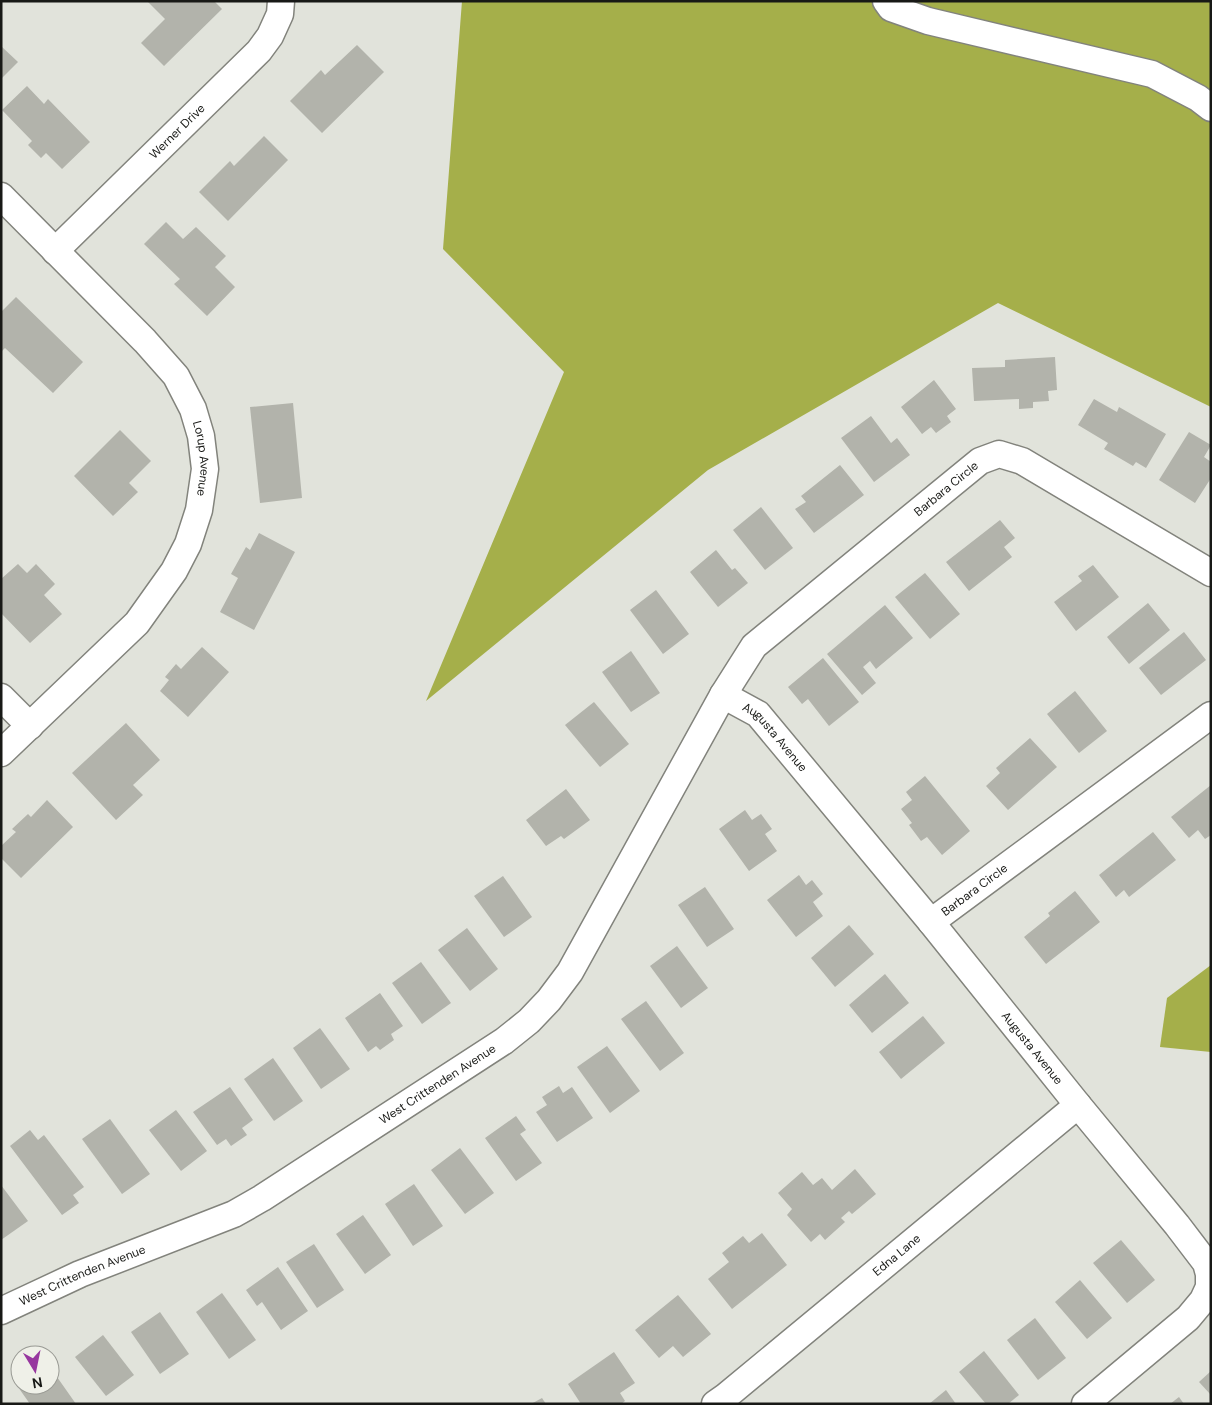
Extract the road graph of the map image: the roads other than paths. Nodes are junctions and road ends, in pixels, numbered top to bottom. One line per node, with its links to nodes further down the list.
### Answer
1 (281, 1): 5 (street, Werner Drive)
2 (886, 1): 3 (street)
3 (1211, 108)
4 (1, 196): 5 (street, Lorup Avenue)
5 (55, 250): 10 (street, Lorup Avenue)
6 (1211, 574): 7 (street, Barbara Circle)
7 (723, 694): 12 (street, Augusta Avenue); 14 (street, West Crittenden Avenue)
8 (1, 697): 10 (street)
9 (1211, 715): 12 (street, Barbara Circle)
10 (30, 726): 11 (street, Lorup Avenue)
11 (1, 752)
12 (931, 922): 13 (street, Augusta Avenue)
13 (1078, 1105): 15 (street, Edna Lane); 16 (street, Augusta Avenue)
14 (1, 1311)
15 (715, 1404)
16 (1085, 1404)

